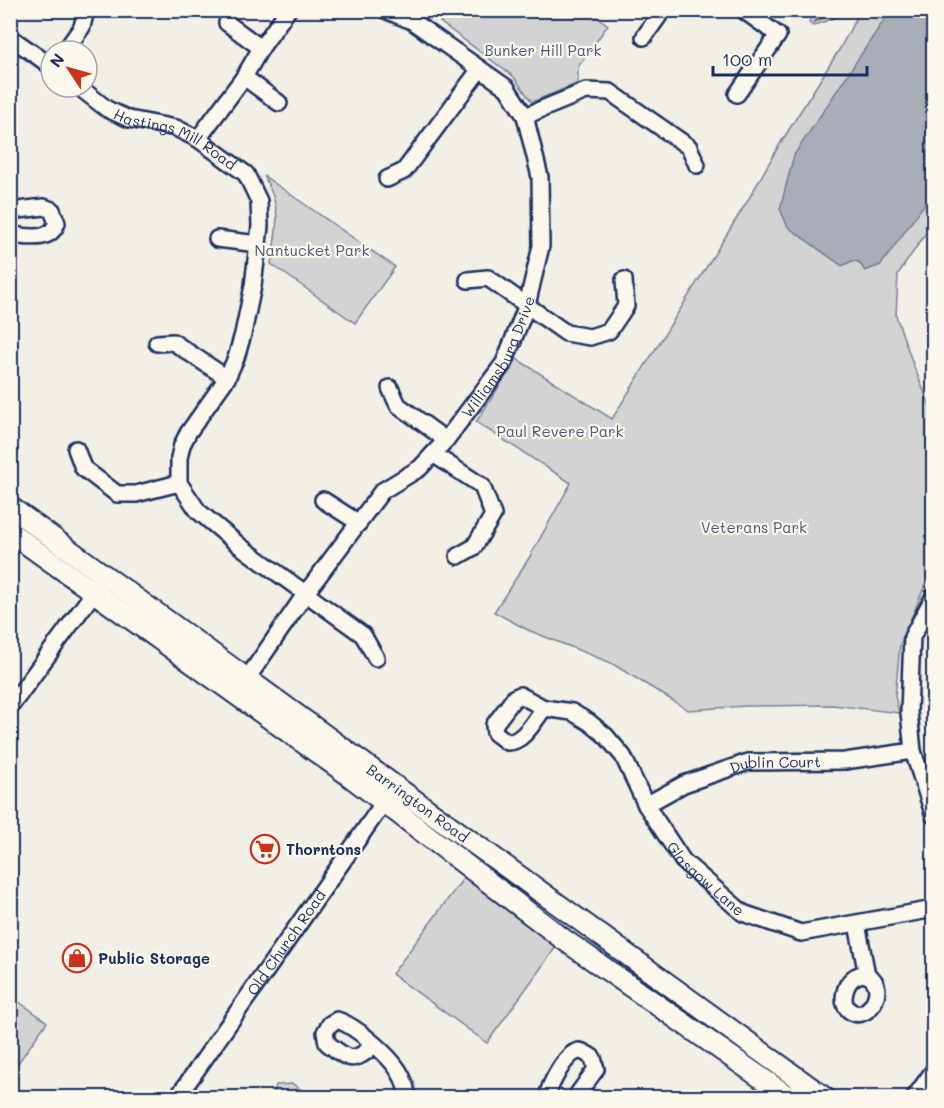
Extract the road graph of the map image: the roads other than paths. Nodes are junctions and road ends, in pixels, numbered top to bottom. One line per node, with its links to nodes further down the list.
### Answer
1 (86, 10): 9 (street)
2 (288, 10): 10 (street)
3 (663, 10): 7 (street)
4 (743, 10): 14 (street)
5 (380, 13): 12 (street, Williamsburg Drive)
6 (227, 23): 10 (street)
7 (644, 37)
8 (10, 38): 11 (street)
9 (74, 39)
10 (261, 48): 13 (street)
11 (39, 58)
12 (480, 69): 17 (street, Williamsburg Drive); 20 (street)
13 (244, 77): 16 (street); 18 (street)
14 (737, 94)
15 (94, 99): 18 (street, Hastings Mill Road)
16 (279, 103)
17 (525, 116): 19 (street); 27 (street, Williamsburg Drive)
18 (198, 139): 24 (street, Hastings Mill Road)
19 (697, 165)
20 (387, 180)
21 (10, 211): 22 (street)
22 (10, 235)
23 (217, 239): 24 (street)
24 (258, 244): 29 (street, Hastings Mill Road)
25 (468, 280): 27 (street)
26 (624, 280): 27 (street)
27 (527, 305): 31 (street, Williamsburg Drive)
28 (157, 343): 29 (street)
29 (227, 378): 34 (street, Hastings Mill Road)
30 (390, 388): 31 (street)
31 (446, 440): 33 (street, Williamsburg Drive)
32 (76, 449): 34 (street)
33 (433, 454): 37 (street, Williamsburg Drive); 39 (street)
34 (179, 483): 41 (street)
35 (323, 500): 37 (street)
36 (10, 507): 40 (main road, Barrington Road)
37 (359, 523): 41 (street, Williamsburg Drive)
38 (10, 532): 40 (main road, Barrington Road)
39 (458, 556)
40 (100, 584): 44 (main road, Barrington Road); 45 (street)
41 (306, 593): 43 (street); 44 (street, Williamsburg Drive)
42 (933, 596): 47 (street)
43 (376, 658)
44 (242, 687): 48 (main road, Barrington Road)
45 (10, 707)
46 (544, 708): 49 (street, Glasgow Lane)
47 (913, 751): 49 (street, Dublin Court); 50 (street)
48 (390, 794): 56 (street, Old Church Road); 60 (main road, Barrington Road); 61 (main road, Barrington Road)
49 (646, 805): 52 (street, Glasgow Lane)
50 (933, 816)
51 (933, 909): 52 (street, Glasgow Lane)
52 (857, 924): 53 (street)
53 (867, 975)
54 (374, 1045): 57 (street)
55 (933, 1070): 62 (street)
56 (177, 1098)
57 (408, 1098)
58 (547, 1098): 59 (street)
59 (575, 1098)
60 (790, 1098)
61 (825, 1098)
62 (914, 1098)

